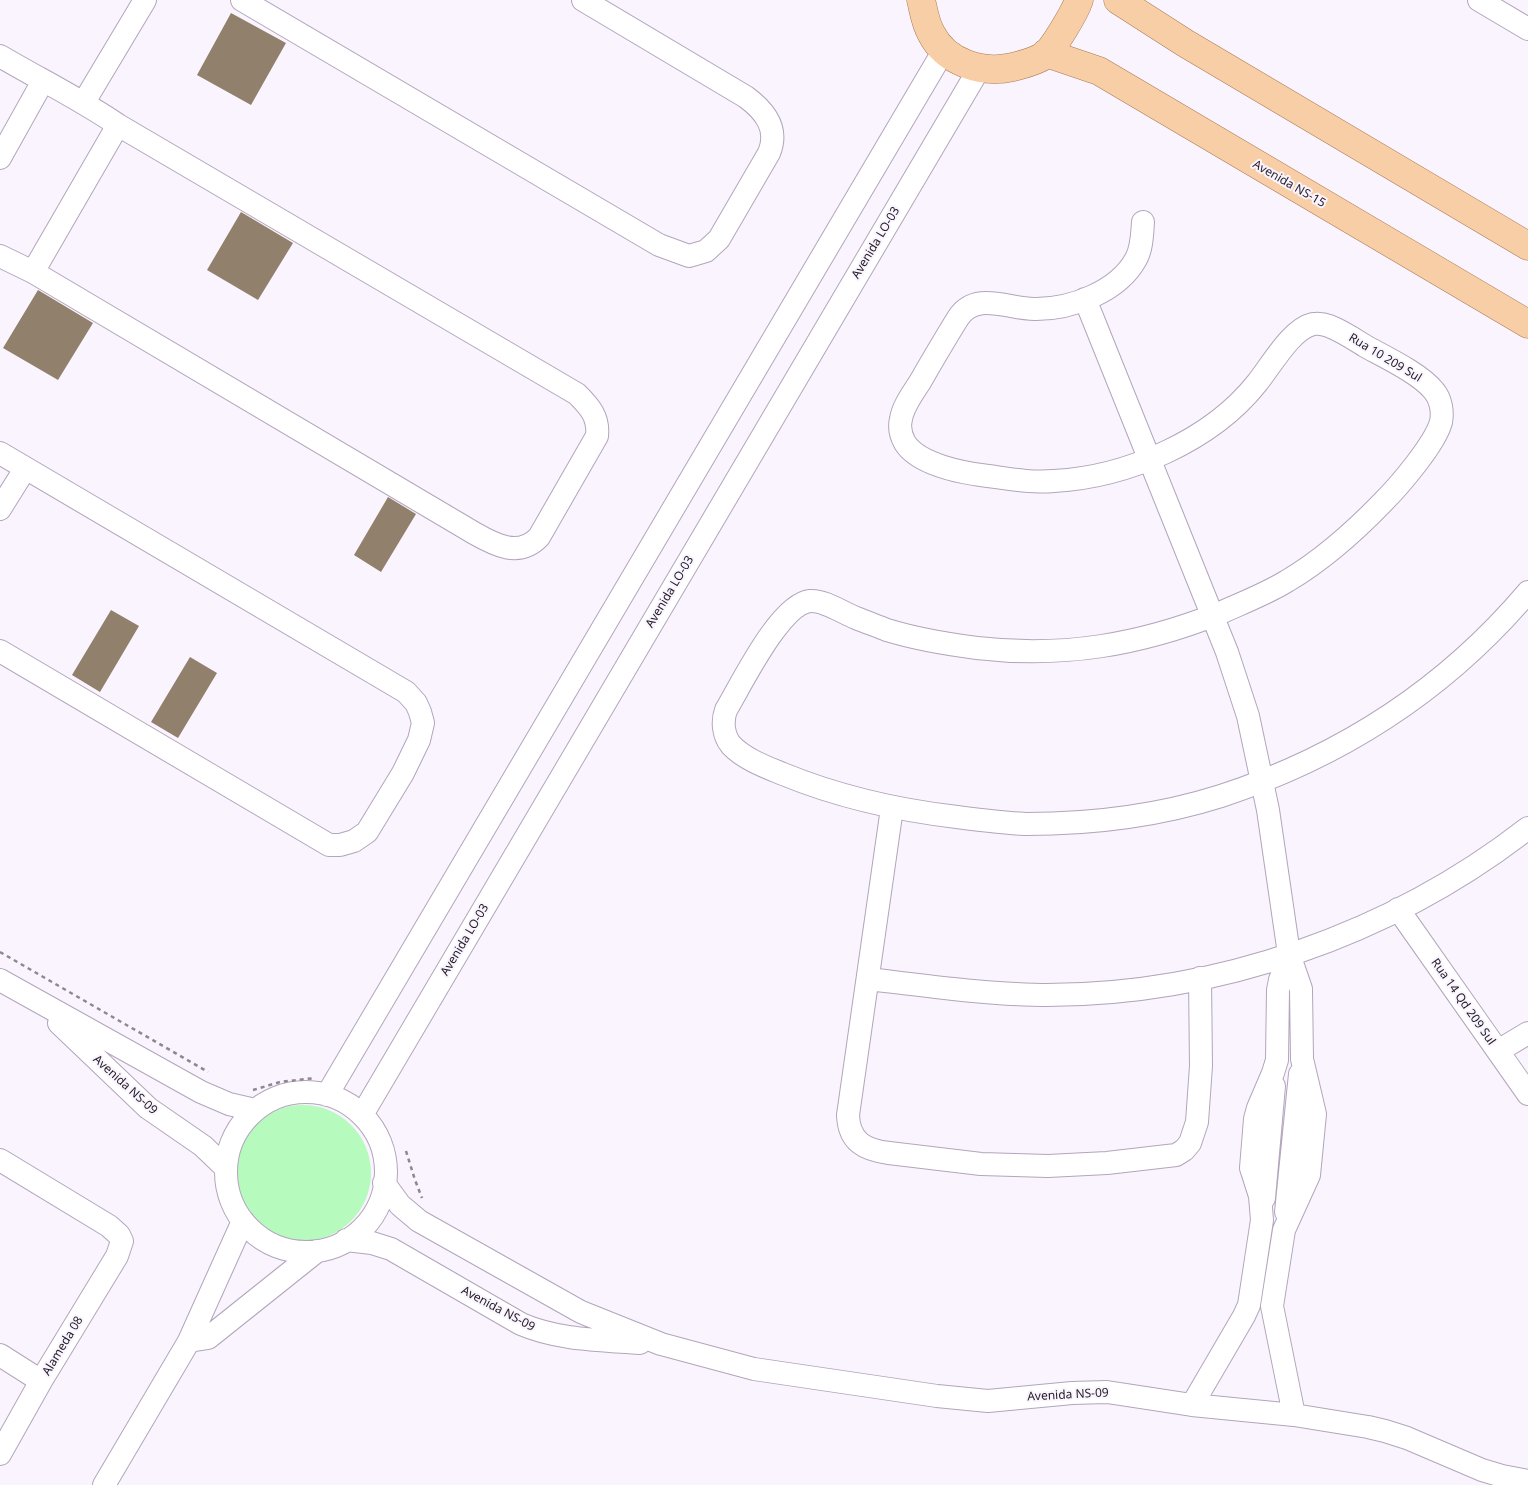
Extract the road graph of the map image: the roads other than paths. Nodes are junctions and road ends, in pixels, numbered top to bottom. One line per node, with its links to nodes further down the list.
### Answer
1 (145, 0): 14 (street)
2 (242, 0): 3 (street)
3 (583, 0)
4 (921, 0): 9 (main road)
5 (1079, 0): 10 (main road)
6 (1118, 0): 18 (main road)
7 (1479, 0): 8 (street)
8 (1528, 29)
9 (944, 50): 12 (main road); 41 (street)
10 (1046, 54): 12 (main road); 22 (main road, Avenida NS-15)
11 (0, 56): 13 (street)
12 (979, 68): 44 (street, Avenida LO-03)
13 (43, 81): 14 (street); 16 (street)
14 (84, 102): 15 (street)
15 (118, 124): 20 (street); 20 (street)
16 (0, 158)
17 (1143, 222): 21 (street)
18 (1528, 246)
19 (0, 256): 20 (street)
20 (33, 272)
21 (1086, 299): 24 (street); 24 (street)
22 (1528, 324)
23 (0, 453): 25 (street)
24 (1150, 459): 28 (street); 28 (street, Rua 10 209 Sul)
25 (25, 469): 26 (street); 29 (street)
26 (0, 509)
27 (1528, 592): 30 (street)
28 (1213, 615): 30 (street); 31 (street)
29 (0, 651)
30 (1262, 780): 31 (street); 34 (street)
31 (892, 808): 36 (street)
32 (1528, 828): 33 (street)
33 (1398, 910): 34 (street); 40 (street, Rua 14 Qd 209 Sul)
34 (1290, 954): 35 (street); 51 (street); 52 (street)
35 (1200, 978): 36 (street); 36 (street)
36 (869, 979)
37 (0, 980): 38 (street, Avenida NS-09)
38 (28, 996): 43 (street, Avenida NS-09); 46 (street, Avenida NS-09)
39 (1528, 1033): 40 (street)
40 (1498, 1051): 42 (street, Rua 14 Qd 209 Sul)
41 (321, 1086): 43 (street); 44 (street)
42 (1528, 1094)
43 (251, 1100): 46 (street)
44 (362, 1115): 47 (street)
45 (0, 1160): 56 (street, Alameda 08)
46 (226, 1168): 48 (street)
47 (384, 1183): 49 (street); 54 (street, Avenida NS-09)
48 (243, 1221): 50 (street); 53 (street)
49 (346, 1240): 50 (street); 54 (street, Avenida NS-09)
50 (317, 1251): 53 (street)
51 (1249, 1302): 52 (street); 57 (street)
52 (1272, 1306): 58 (street)
53 (189, 1342): 61 (street)
54 (661, 1344): 57 (street, Avenida NS-09)
55 (0, 1355): 56 (street)
56 (41, 1381): 59 (street, Alameda 08)
57 (1192, 1405): 58 (street, Avenida NS-09)
58 (1294, 1415): 60 (street, Avenida NS-09)
59 (0, 1454)
60 (1528, 1481)
61 (104, 1485)

